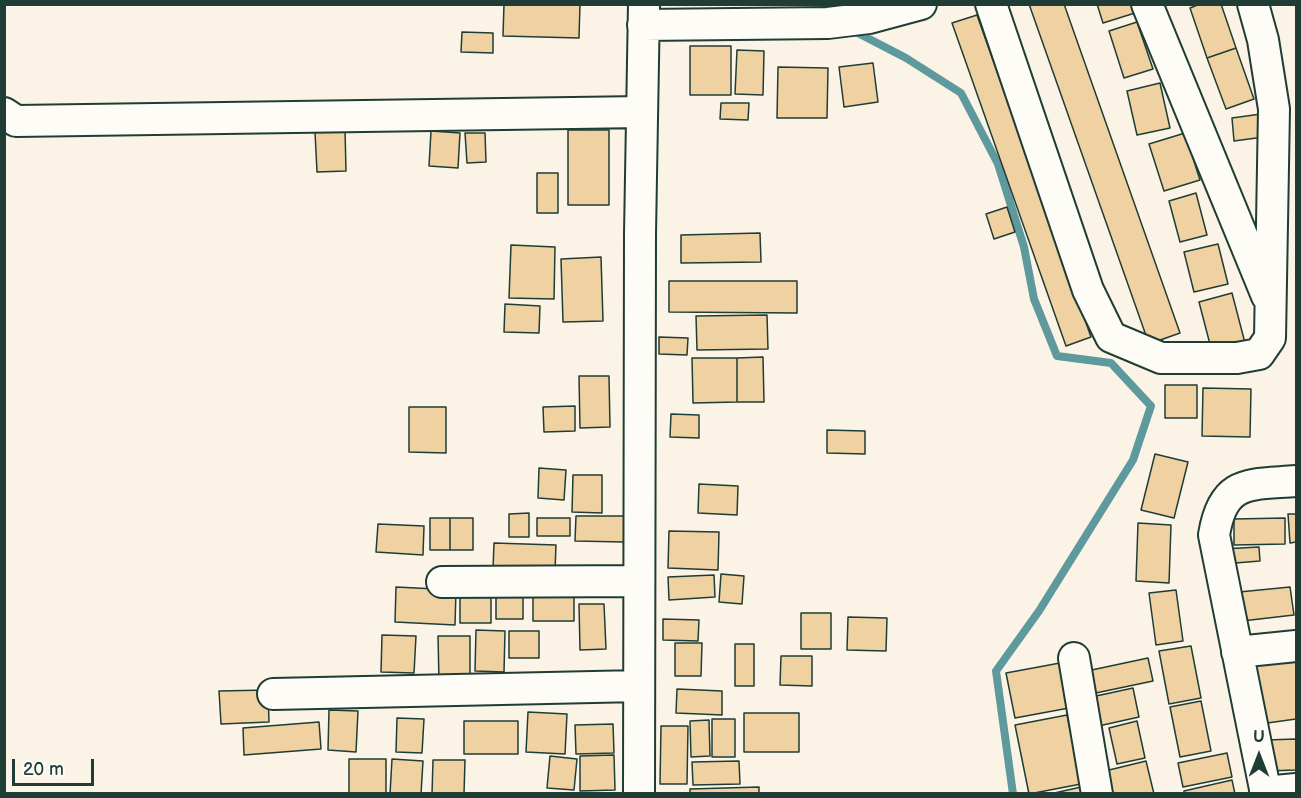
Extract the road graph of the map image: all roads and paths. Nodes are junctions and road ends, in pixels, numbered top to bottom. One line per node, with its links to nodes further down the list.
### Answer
1 (921, 4): 5 (street)
2 (991, 4): 8 (street)
3 (1147, 4): 8 (street)
4 (1252, 4): 8 (street)
5 (644, 15): 6 (street)
6 (642, 112): 7 (street); 10 (street)
7 (4, 113)
8 (1271, 307)
9 (1296, 482): 13 (street)
10 (639, 580): 11 (street); 15 (street)
11 (442, 582)
12 (1296, 646): 13 (street)
13 (1238, 652): 18 (street)
14 (1074, 658): 20 (street)
15 (639, 686): 16 (street); 19 (street)
16 (273, 694)
17 (1296, 789): 18 (street)
18 (1266, 793)
19 (639, 794)
20 (1097, 794)

